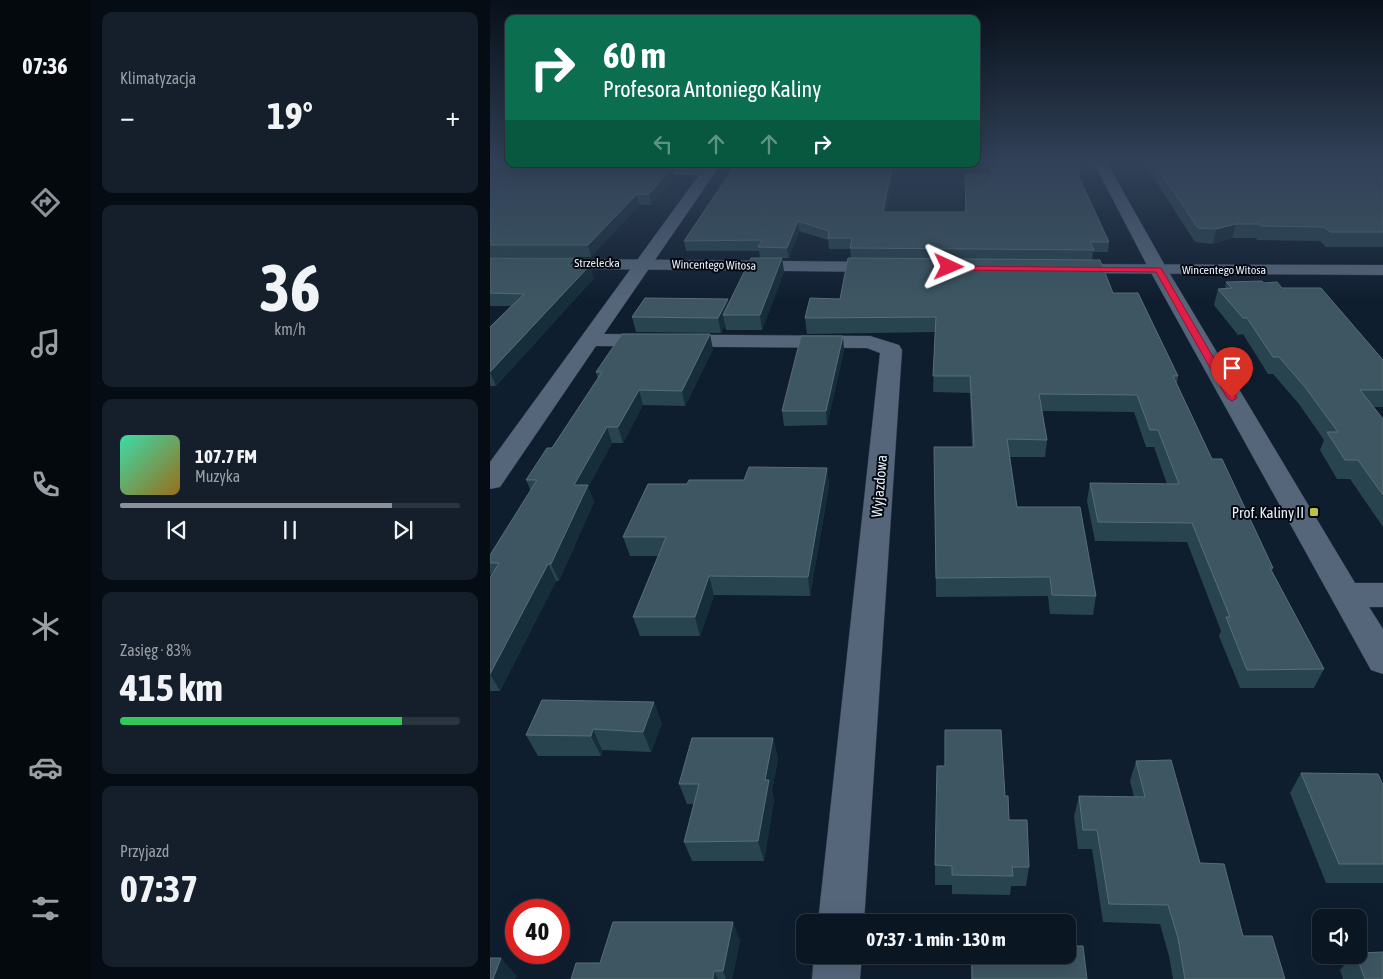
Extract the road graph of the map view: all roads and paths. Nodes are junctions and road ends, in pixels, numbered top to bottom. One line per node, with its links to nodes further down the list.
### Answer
1 (683, 209): 4 (street)
2 (1125, 209): 7 (street)
3 (490, 263): 4 (street, Strzelecka)
4 (644, 264): 5 (street, Wincentego Witosa); 9 (street)
5 (896, 267)
6 (1053, 268): 7 (street, Wincentego Witosa)
7 (1158, 269): 8 (street, Wincentego Witosa); 11 (street)
8 (1383, 270)
9 (590, 340): 10 (street); 14 (street, Wyjazdowa)
10 (490, 481)
11 (1345, 595): 12 (street); 13 (street)
12 (1383, 595)
13 (1383, 660)
14 (841, 914)
15 (837, 964): 16 (street)
16 (836, 979)

